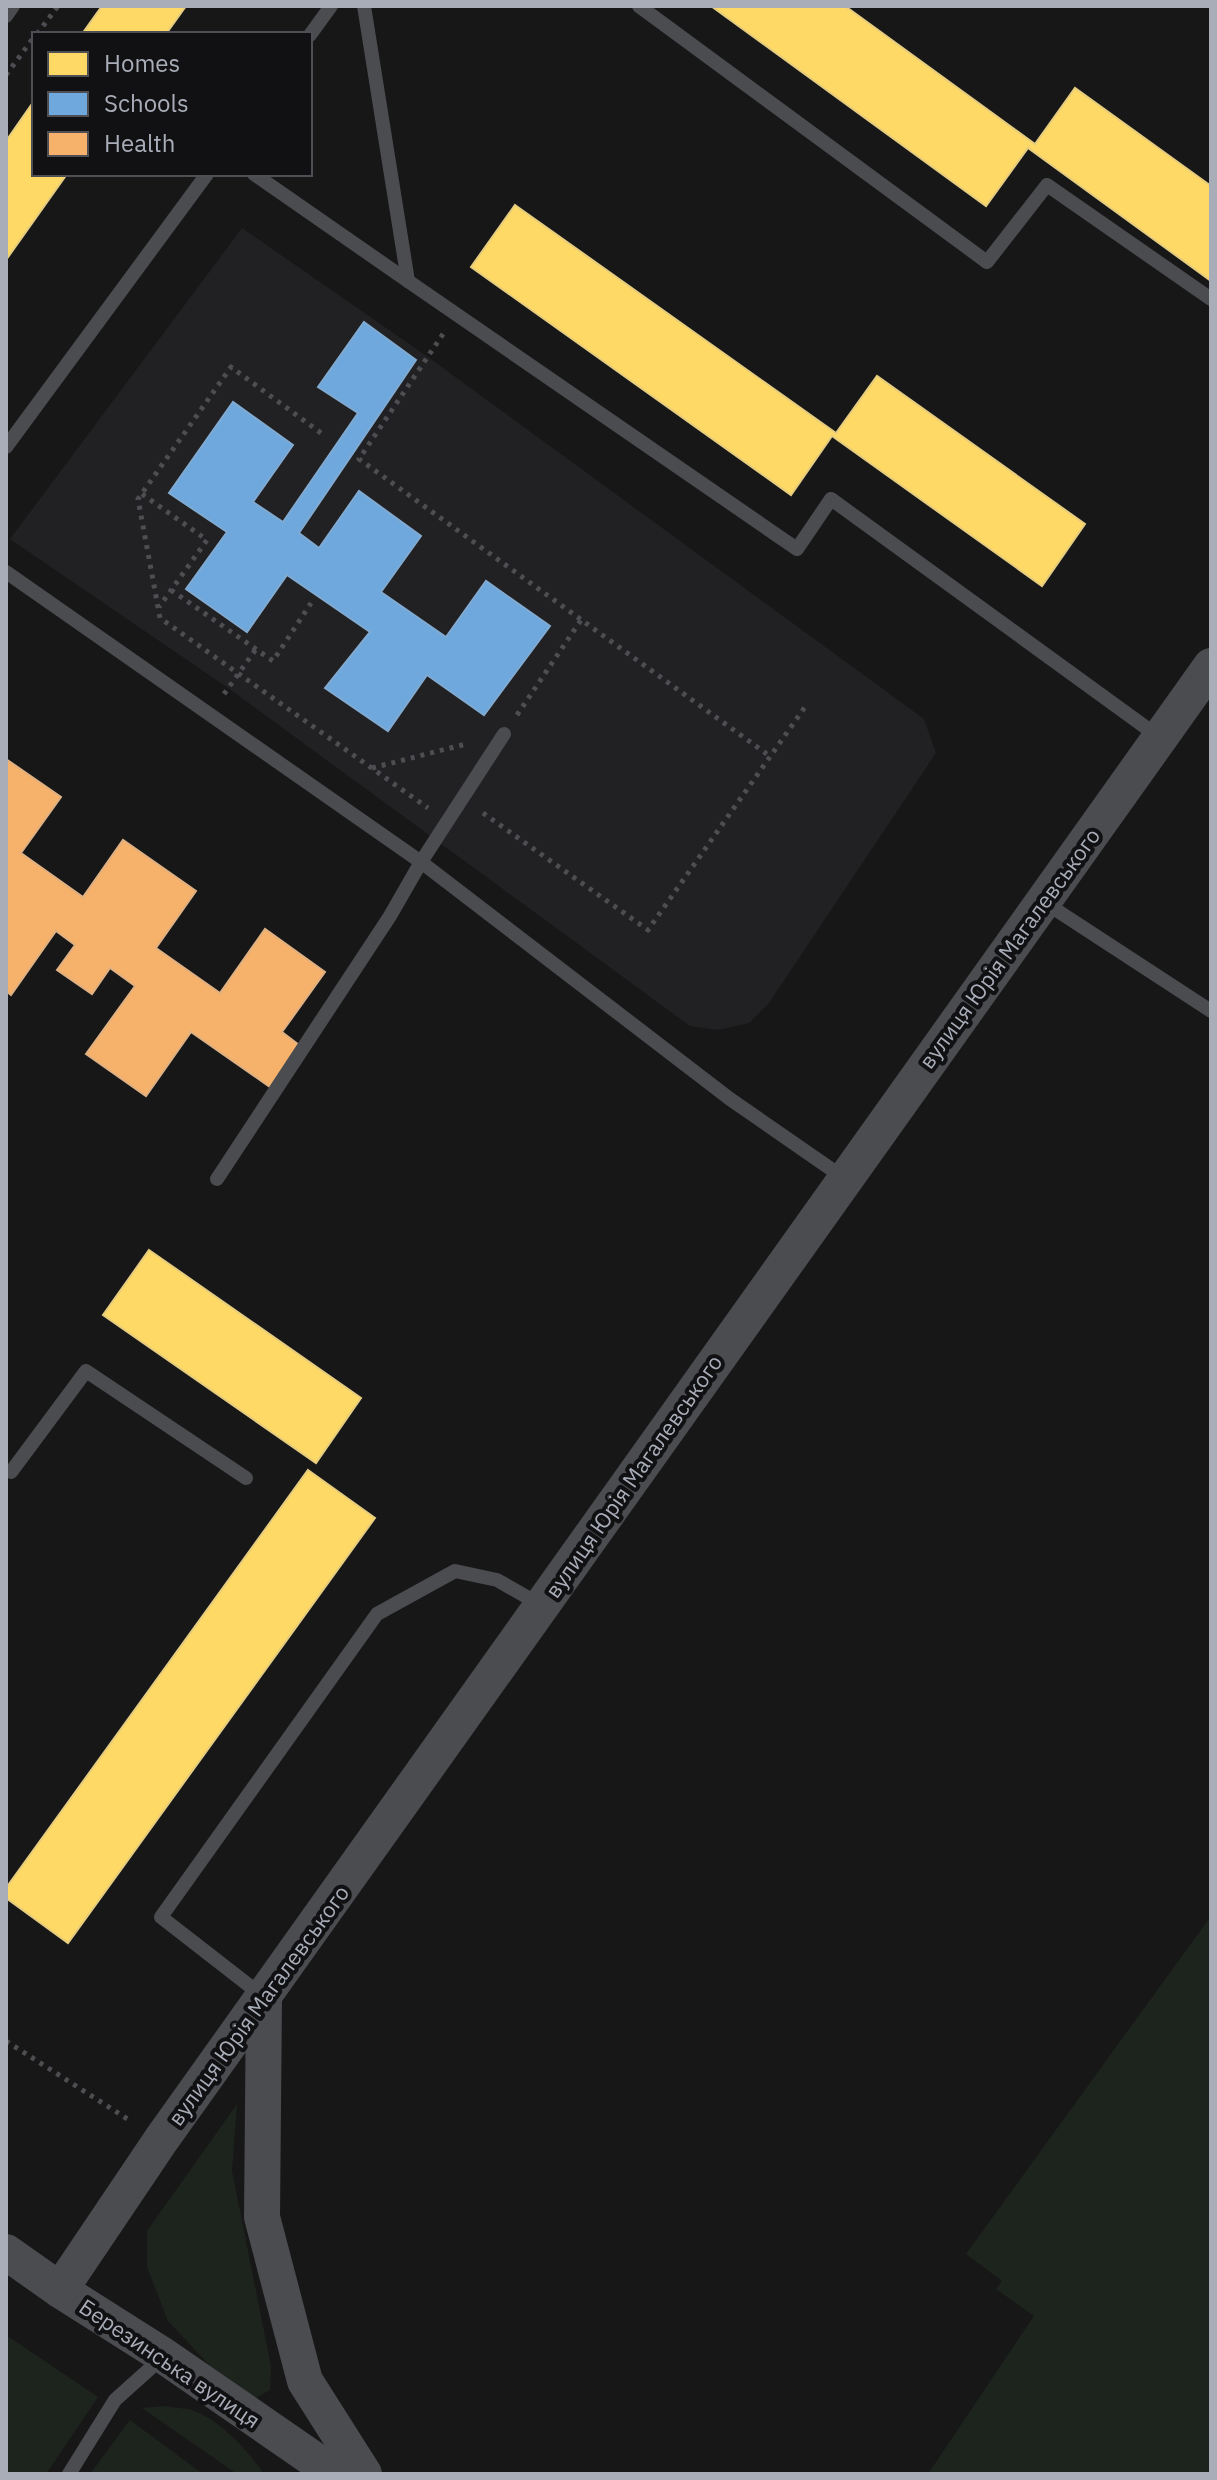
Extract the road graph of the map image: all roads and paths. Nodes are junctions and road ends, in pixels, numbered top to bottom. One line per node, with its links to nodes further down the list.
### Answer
1 (13, 6): 6 (lane)
2 (58, 6): 7 (path)
3 (331, 6): 8 (lane)
4 (364, 6): 13 (lane)
5 (639, 6): 14 (lane)
6 (6, 16)
7 (38, 32)
8 (312, 32)
9 (32, 40): 10 (path)
10 (6, 75)
11 (206, 176): 17 (lane)
12 (257, 176): 13 (lane)
13 (408, 281): 15 (lane)
14 (1211, 299)
15 (457, 315): 23 (path); 30 (lane)
16 (321, 433): 18 (path)
17 (6, 447)
18 (142, 494): 20 (path); 22 (path)
19 (6, 572): 28 (lane)
20 (171, 590): 22 (path); 24 (path)
21 (311, 603): 24 (path)
22 (158, 608): 26 (path)
23 (581, 620): 29 (path); 31 (path)
24 (256, 649): 26 (path)
25 (1211, 666): 30 (street, вулиця Юрія Магалевського)
26 (238, 674): 28 (path); 32 (path)
27 (805, 707): 31 (path)
28 (209, 714): 35 (lane)
29 (504, 734): 32 (path); 33 (lane)
30 (1161, 738): 36 (street, вулиця Юрія Магалевського)
31 (771, 757): 33 (path)
32 (372, 768): 34 (path)
33 (462, 798): 34 (lane)
34 (447, 822): 35 (lane)
35 (421, 862): 38 (lane); 39 (lane)
36 (1042, 901): 37 (lane); 38 (street, вулиця Юрія Магалевського)
37 (1211, 1011)
38 (844, 1178): 42 (street, вулиця Юрія Магалевського)
39 (217, 1179)
40 (8, 1473): 41 (lane)
41 (246, 1478)
42 (541, 1605): 43 (street, вулиця Юрія Магалевського); 43 (lane)
43 (264, 1997): 45 (street, вулиця Юрія Магалевського); 51 (street)
44 (6, 2041): 45 (path)
45 (161, 2140): 47 (street, вулиця Юрія Магалевського)
46 (6, 2252): 47 (street, Березинська вулиця)
47 (60, 2290): 48 (street, Березинська вулиця)
48 (164, 2356): 49 (lane); 50 (street, Березинська вулиця)
49 (69, 2474)
50 (335, 2474)
51 (364, 2474)

